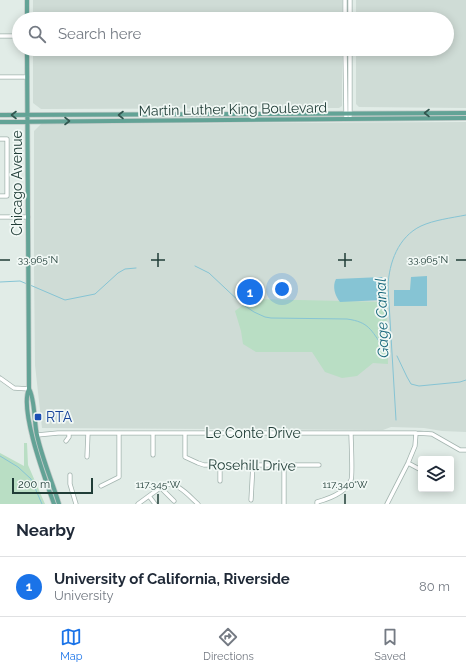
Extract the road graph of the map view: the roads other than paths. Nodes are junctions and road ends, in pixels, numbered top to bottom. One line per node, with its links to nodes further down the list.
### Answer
1 (27, 0): 4 (main road)
2 (345, 0): 5 (street)
3 (350, 0): 6 (street)
4 (27, 12)
5 (345, 12)
6 (350, 12)
7 (0, 36): 8 (street)
8 (12, 36)
9 (27, 56): 13 (main road, Chicago Avenue)
10 (345, 56): 14 (street)
11 (350, 56): 14 (street)
12 (0, 77): 13 (street)
13 (28, 77): 17 (main road, Chicago Avenue)
14 (348, 113): 15 (main road, Martin Luther King Boulevard, one-way to 14); 17 (main road, Martin Luther King Boulevard, one-way to 17); 18 (street)
15 (466, 113)
16 (0, 115): 17 (main road, Martin Luther King Boulevard, one-way to 16)
17 (28, 115): 20 (main road, Chicago Avenue)
18 (348, 118): 19 (main road, Martin Luther King Boulevard); 20 (main road, Martin Luther King Boulevard, one-way to 18)
19 (466, 118)
20 (28, 121): 21 (main road, Martin Luther King Boulevard); 25 (main road, Chicago Avenue)
21 (0, 122)
22 (0, 140): 23 (street)
23 (0, 196)
24 (0, 217): 25 (street)
25 (28, 217): 27 (main road, Chicago Avenue)
26 (0, 378): 27 (street)
27 (29, 389): 28 (main road, Chicago Avenue); 36 (main road, Chicago Avenue)
28 (29, 416): 36 (main road); 38 (main road, Chicago Avenue)
29 (69, 433): 30 (street, Le Conte Drive); 36 (street, Le Conte Drive); 37 (street)
30 (88, 433): 31 (street, Le Conte Drive); 41 (street)
31 (120, 433): 32 (street, Le Conte Drive); 50 (street)
32 (153, 433): 33 (street, Le Conte Drive); 40 (street)
33 (185, 433): 34 (street, Le Conte Drive); 44 (street, Rosehill Drive)
34 (351, 433): 35 (street, Le Conte Drive); 62 (street)
35 (416, 433): 39 (street, Le Conte Drive); 42 (street)
36 (37, 435): 38 (main road); 56 (main road, Chicago Avenue)
37 (66, 441)
38 (34, 444): 55 (main road, Chicago Avenue)
39 (466, 450)
40 (153, 455)
41 (87, 457)
42 (408, 463): 47 (street); 63 (street)
43 (253, 464): 44 (street, Rosehill Drive); 45 (street, Rosehill Drive); 53 (street)
44 (220, 465): 49 (street)
45 (284, 465): 46 (street, Rosehill Drive); 61 (street)
46 (319, 465)
47 (418, 468)
48 (70, 476): 57 (street)
49 (220, 481)
50 (102, 486)
51 (160, 487): 52 (street); 54 (street); 60 (street)
52 (149, 496): 58 (street); 59 (street)
53 (251, 500)
54 (174, 501)
55 (54, 504)
56 (59, 504)
57 (76, 504)
58 (138, 504)
59 (155, 504)
60 (198, 504)
61 (284, 504)
62 (317, 504)
63 (387, 504)

